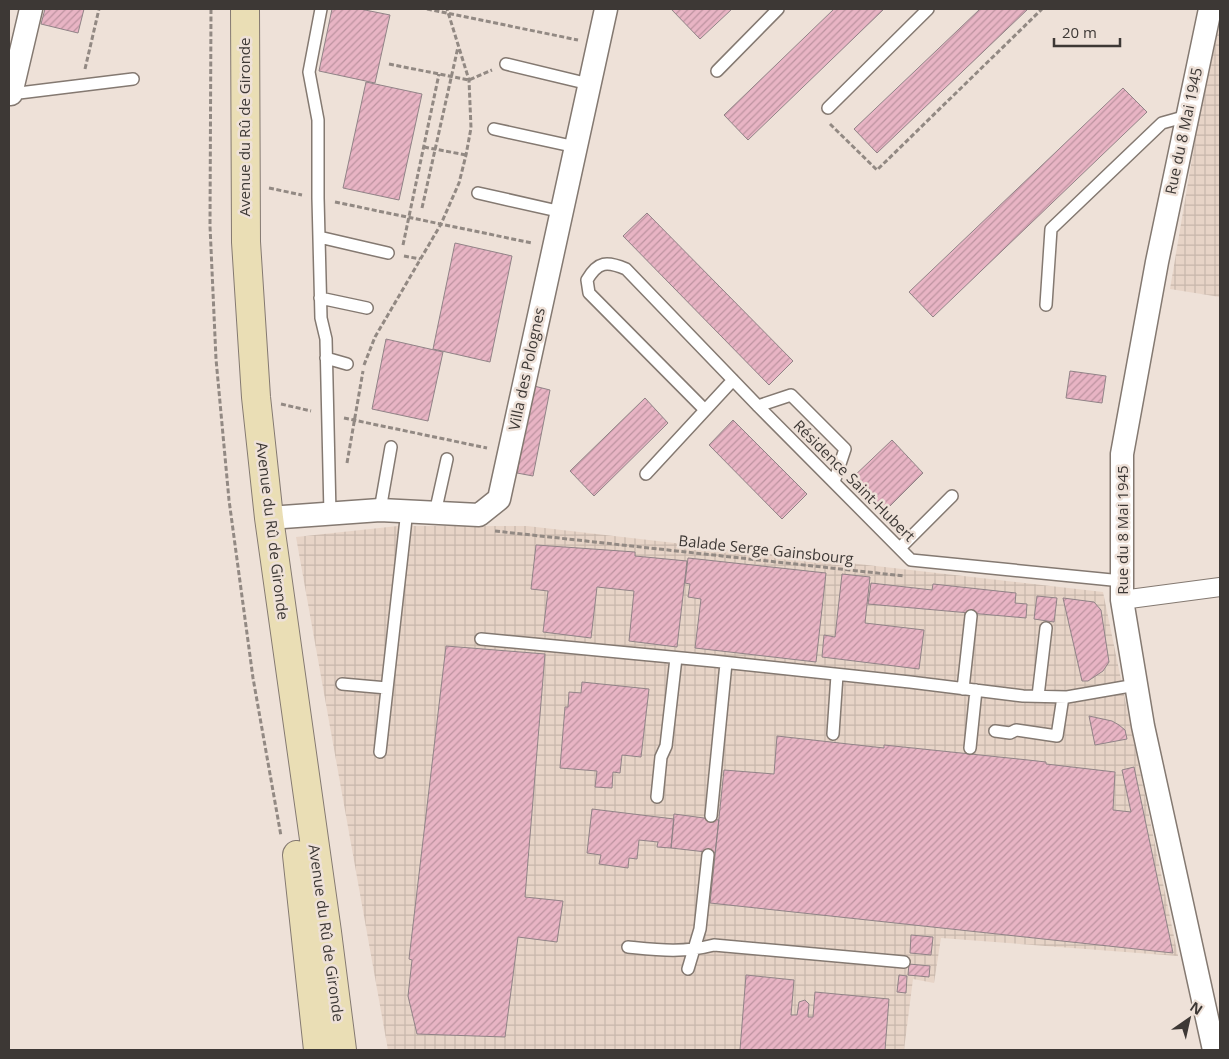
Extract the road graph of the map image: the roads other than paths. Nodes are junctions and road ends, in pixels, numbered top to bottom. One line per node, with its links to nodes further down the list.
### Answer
1 (31, 9): 13 (street)
2 (230, 9): 67 (main road, Avenue du Rû de Gironde)
3 (245, 9): 39 (main road, Avenue du Rû de Gironde)
4 (321, 9): 20 (lane)
5 (606, 9): 12 (street, Villa des Polognes)
6 (778, 9): 10 (lane)
7 (928, 9): 14 (lane)
8 (1210, 9): 15 (street, Rue du 8 Mai 1945)
9 (506, 64): 12 (lane)
10 (716, 71)
11 (133, 79): 13 (lane)
12 (590, 84): 17 (street, Villa des Polognes)
13 (10, 94)
14 (828, 108)
15 (1187, 116): 23 (lane); 42 (street, Rue du 8 Mai 1945)
16 (494, 128): 17 (lane)
17 (576, 147): 19 (street, Villa des Polognes)
18 (478, 193): 19 (lane)
19 (562, 212): 37 (street, Villa des Polognes)
20 (319, 237): 21 (lane); 22 (lane)
21 (388, 252)
22 (320, 298): 24 (lane); 25 (lane)
23 (1046, 304)
24 (367, 308)
25 (326, 358): 26 (lane); 38 (lane)
26 (347, 364)
27 (733, 380): 28 (lane, Résidence Saint-Hubert); 29 (lane); 29 (lane, Résidence Saint-Hubert)
28 (758, 406): 33 (lane, Résidence Saint-Hubert); 33 (lane)
29 (705, 410): 32 (lane)
30 (391, 447): 35 (lane)
31 (446, 459): 37 (lane)
32 (646, 474)
33 (834, 482): 40 (lane, Résidence Saint-Hubert)
34 (952, 496): 40 (lane)
35 (380, 510): 36 (street, Villa des Polognes); 38 (street, Villa des Polognes)
36 (408, 510): 37 (street, Villa des Polognes); 51 (lane)
37 (435, 513)
38 (330, 514): 39 (street, Villa des Polognes)
39 (269, 518): 68 (main road, Avenue du Rû de Gironde)
40 (900, 548): 42 (lane, Résidence Saint-Hubert)
41 (1220, 587): 42 (street)
42 (1122, 590): 50 (street, Rue du 8 Mai 1945)
43 (971, 616): 52 (lane)
44 (1046, 628): 54 (lane)
45 (481, 639): 46 (lane)
46 (676, 658): 47 (lane); 60 (lane)
47 (726, 663): 48 (lane); 61 (lane)
48 (837, 675): 52 (lane); 57 (lane)
49 (342, 684): 51 (lane)
50 (1136, 685): 55 (lane); 69 (street, Rue du 8 Mai 1945)
51 (387, 688): 59 (lane)
52 (963, 689): 53 (lane)
53 (976, 690): 54 (lane); 58 (lane)
54 (1038, 696): 55 (lane)
55 (1063, 697): 56 (lane)
56 (994, 731)
57 (833, 734)
58 (970, 748)
59 (380, 752)
60 (656, 797)
61 (711, 816)
62 (708, 855): 64 (lane)
63 (628, 947): 64 (lane)
64 (694, 950): 65 (lane); 66 (lane)
65 (904, 962)
66 (688, 969)
67 (318, 1050)
68 (342, 1050)
69 (1214, 1050)

